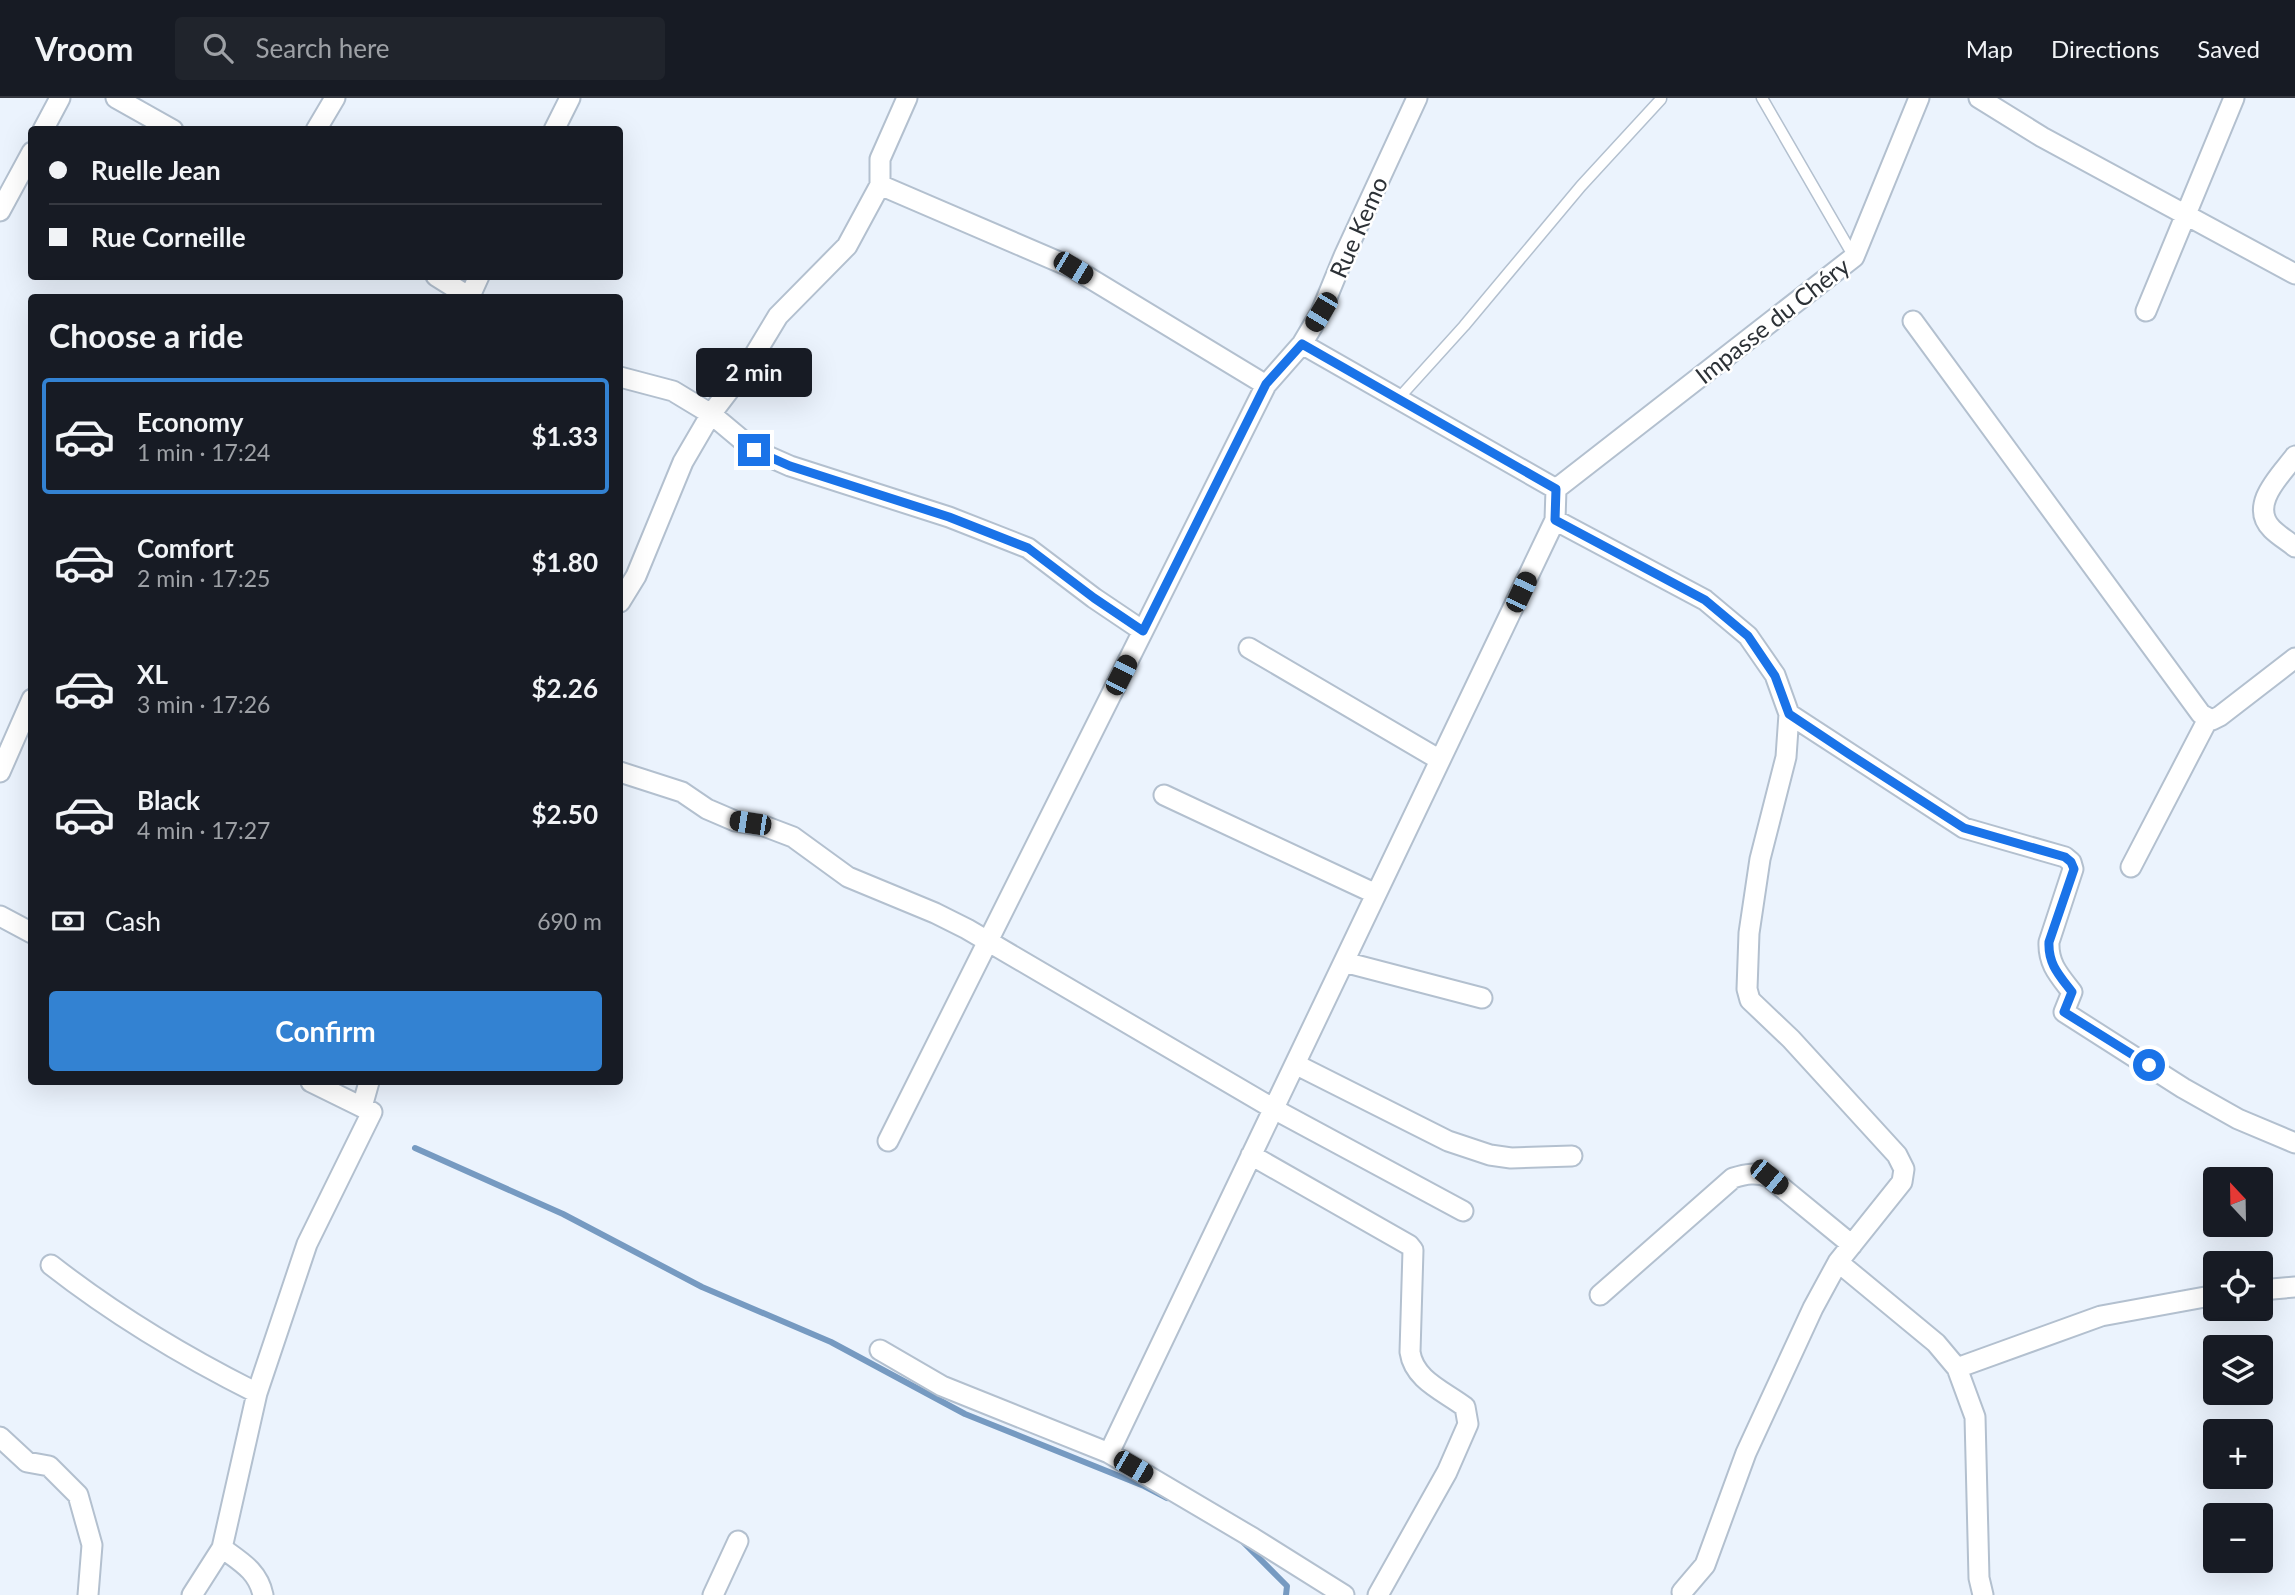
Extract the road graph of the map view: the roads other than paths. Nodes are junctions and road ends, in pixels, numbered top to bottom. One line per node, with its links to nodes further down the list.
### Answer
1 (60, 98): 12 (street)
2 (116, 98): 13 (street)
3 (335, 98): 14 (street)
4 (570, 98): 15 (street)
5 (907, 98): 17 (street)
6 (1416, 98): 26 (street, Rue Kemo)
7 (1762, 98): 20 (lane)
8 (1919, 98): 20 (street, Impasse du Chéry)
9 (1979, 98): 19 (street)
10 (2234, 98): 19 (street)
11 (1661, 99): 29 (lane)
12 (45, 126)
13 (166, 126)
14 (318, 126)
15 (556, 126)
16 (28, 159): 18 (street)
17 (880, 185): 28 (street); 30 (street)
18 (0, 211)
19 (2185, 212): 21 (street); 24 (street)
20 (1854, 257): 32 (street, Impasse du Chéry)
21 (2295, 274)
22 (442, 280): 23 (street)
23 (465, 294)
24 (2146, 311)
25 (1913, 321): 41 (street)
26 (1302, 344): 28 (street, Rue Kemo); 29 (street)
27 (623, 378): 30 (street)
28 (1266, 384): 36 (street, Rue Kemo)
29 (1398, 398): 32 (street)
30 (711, 414): 35 (street); 36 (street)
31 (2295, 456): 34 (street)
32 (1556, 489): 33 (street)
33 (1555, 520): 40 (street); 42 (street)
34 (2295, 547)
35 (623, 598)
36 (1143, 631): 50 (street, Rue Kemo)
37 (1250, 648): 42 (street)
38 (2295, 658): 41 (street)
39 (28, 708): 43 (street)
40 (1789, 714): 59 (street); 63 (street)
41 (2214, 717): 46 (street)
42 (1440, 761): 47 (street)
43 (0, 772)
44 (623, 773): 50 (street)
45 (1164, 795): 47 (street)
46 (2131, 867)
47 (1376, 894): 51 (street)
48 (0, 916): 49 (street)
49 (28, 931)
50 (989, 942): 56 (street); 58 (street, Rue Kemo)
51 (1344, 962): 52 (street); 53 (street)
52 (1482, 998)
53 (1295, 1064): 56 (street); 61 (street)
54 (318, 1085): 57 (street)
55 (369, 1085): 57 (street)
56 (1274, 1109): 60 (street); 62 (street)
57 (367, 1110): 72 (street)
58 (888, 1141)
59 (2295, 1143)
60 (1251, 1155): 74 (street); 83 (street)
61 (1572, 1156)
62 (1463, 1211)
63 (1852, 1245): 64 (street); 68 (street)
64 (1838, 1262): 71 (street); 77 (street)
65 (51, 1265): 72 (street)
66 (2295, 1287): 67 (street)
67 (2273, 1289)
68 (1600, 1295)
69 (2203, 1297): 71 (street)
70 (880, 1350): 74 (street)
71 (1957, 1368): 84 (street)
72 (257, 1393): 76 (street)
73 (0, 1437): 78 (street)
74 (1109, 1453): 82 (street)
75 (738, 1541): 81 (street)
76 (222, 1548): 79 (street); 80 (street)
77 (1682, 1592)
78 (88, 1595)
79 (192, 1595)
80 (263, 1595)
81 (713, 1595)
82 (1344, 1595)
83 (1378, 1595)
84 (1983, 1595)

